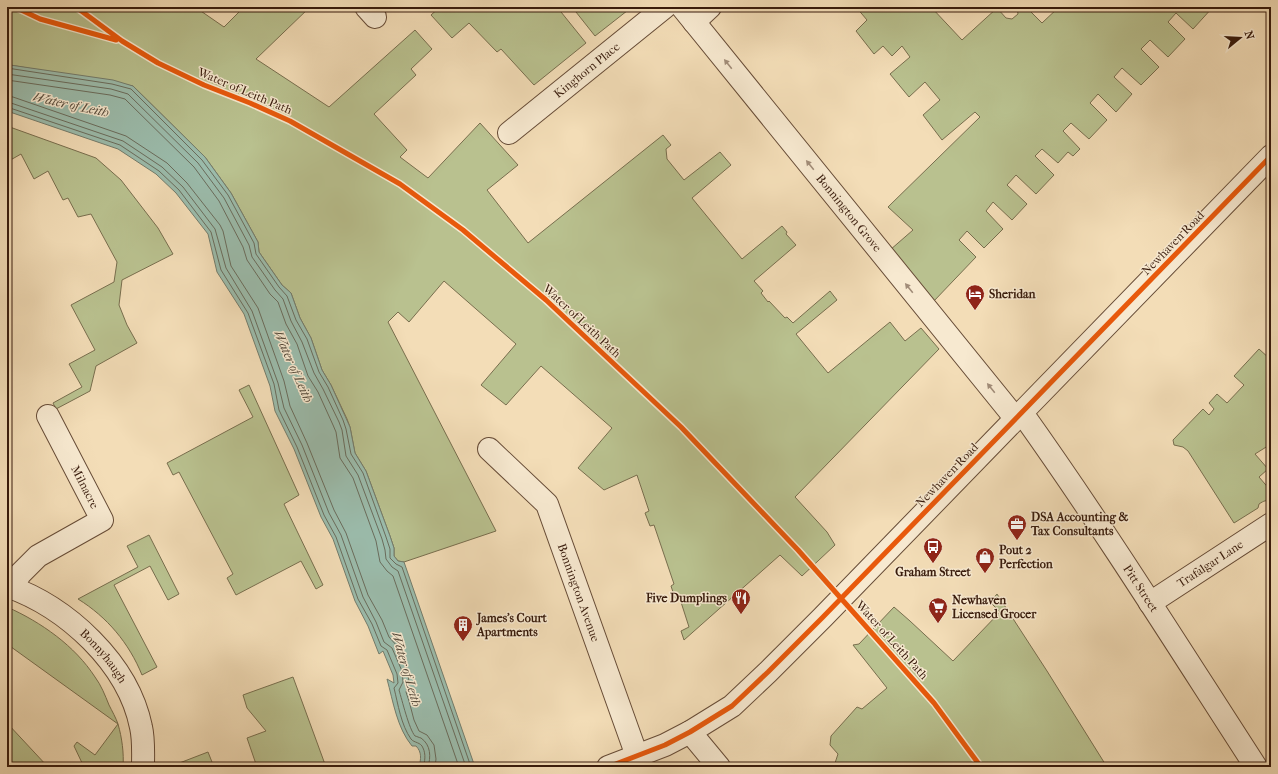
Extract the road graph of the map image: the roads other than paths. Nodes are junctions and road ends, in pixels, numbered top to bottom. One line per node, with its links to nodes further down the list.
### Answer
1 (665, 7): 4 (street, Kinghorn Place)
2 (710, 7): 3 (street)
3 (688, 14): 7 (street, Bonnington Grove, one-way to 3)
4 (509, 133)
5 (1271, 156): 7 (street, Newhaven Road)
6 (48, 416): 10 (street, Milnacre)
7 (1019, 416): 11 (street, Pitt Street); 12 (street, Newhaven Road)
8 (490, 449): 13 (street, Bonnington Avenue)
9 (1271, 524): 11 (street, Trafalgar Lane)
10 (9, 587): 14 (street, Bonnyhaugh)
11 (1150, 603): 17 (street, Pitt Street)
12 (690, 732): 13 (street, Newhaven Road); 16 (street)
13 (637, 756): 15 (street, Newhaven Road)
14 (143, 767)
15 (608, 767)
16 (720, 767)
17 (1256, 767)

